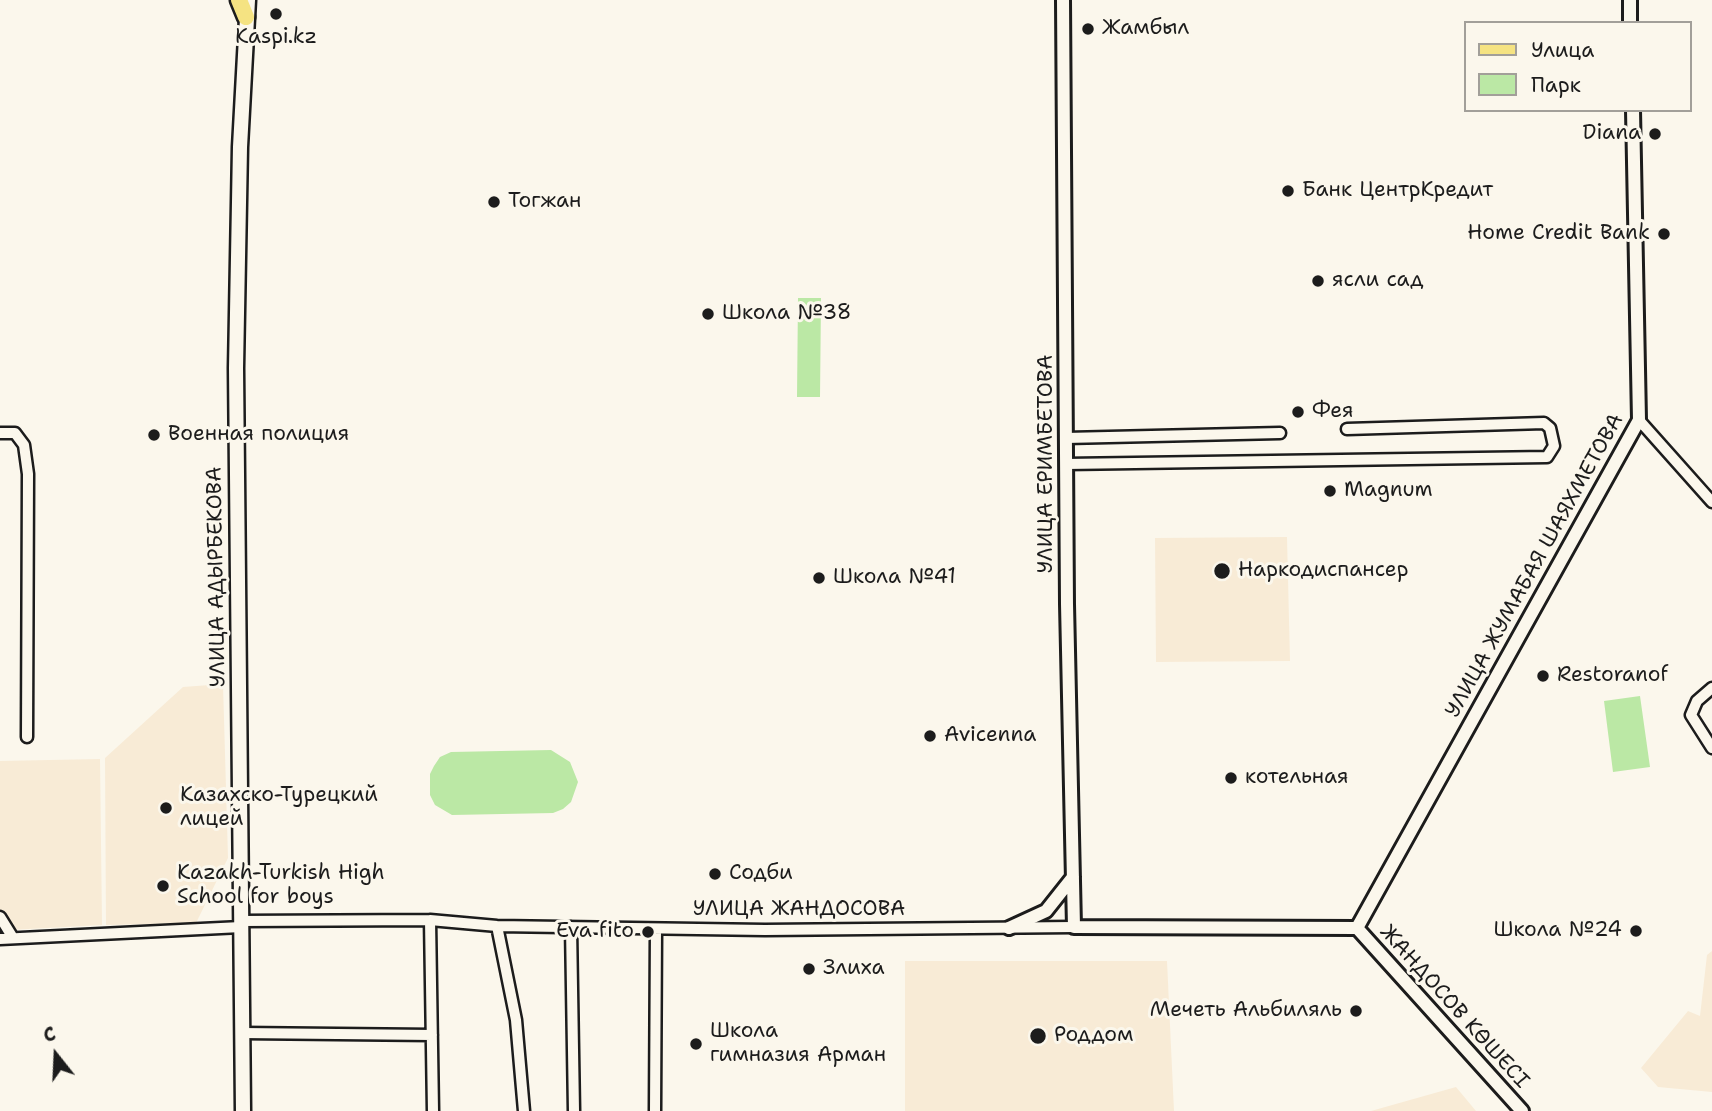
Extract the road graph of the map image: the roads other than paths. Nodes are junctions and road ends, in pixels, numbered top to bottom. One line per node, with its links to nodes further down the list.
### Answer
1 (1063, 0): 10 (street, УЛИЦА ЕРИМБЕТОВА)
2 (1630, 0): 4 (street)
3 (247, 6): 19 (main road, УЛИЦА АДЫРБЕКОВА)
4 (1630, 21)
5 (1633, 112): 6 (street, УЛИЦА ЖУМАБАЯ ШАЯХМЕТОВА)
6 (1639, 420): 12 (street); 24 (street, УЛИЦА ЖУМАБАЯ ШАЯХМЕТОВА)
7 (1346, 429): 11 (street)
8 (0, 433): 14 (street)
9 (1280, 433): 10 (street)
10 (1066, 438): 11 (street, УЛИЦА ЕРИМБЕТОВА)
11 (1066, 464): 16 (street, УЛИЦА ЕРИМБЕТОВА)
12 (1712, 502)
13 (1712, 688): 15 (street)
14 (27, 737)
15 (1712, 748)
16 (1073, 877): 21 (street, УЛИЦА ЕРИМБЕТОВА); 23 (street)
17 (0, 917): 26 (street)
18 (430, 920): 19 (street, УЛИЦА ЖАНДОСОВА); 20 (street, УЛИЦА ЖАНДОСОВА); 29 (street)
19 (241, 924): 26 (street, УЛИЦА ЖАНДОСОВА); 28 (main road, УЛИЦА АДЫРБЕКОВА)
20 (496, 926): 22 (street, УЛИЦА ЖАНДОСОВА); 32 (street)
21 (1074, 927): 23 (street, УЛИЦА ЖАНДОСОВА); 24 (street, УЛИЦА ЖАНДОСОВА)
22 (571, 928): 25 (street, УЛИЦА ЖАНДОСОВА); 33 (street)
23 (1009, 928): 25 (street, УЛИЦА ЖАНДОСОВА)
24 (1357, 928): 35 (street, ЖАНДОСОВ КӨШЕСІ)
25 (656, 929): 34 (street)
26 (13, 938): 27 (street, УЛИЦА ЖАНДОСОВА)
27 (0, 939)
28 (243, 1034): 29 (street); 30 (main road, УЛИЦА АДЫРБЕКОВА)
29 (432, 1035): 31 (street)
30 (243, 1111)
31 (433, 1111)
32 (524, 1111)
33 (574, 1111)
34 (655, 1111)
35 (1522, 1111)

